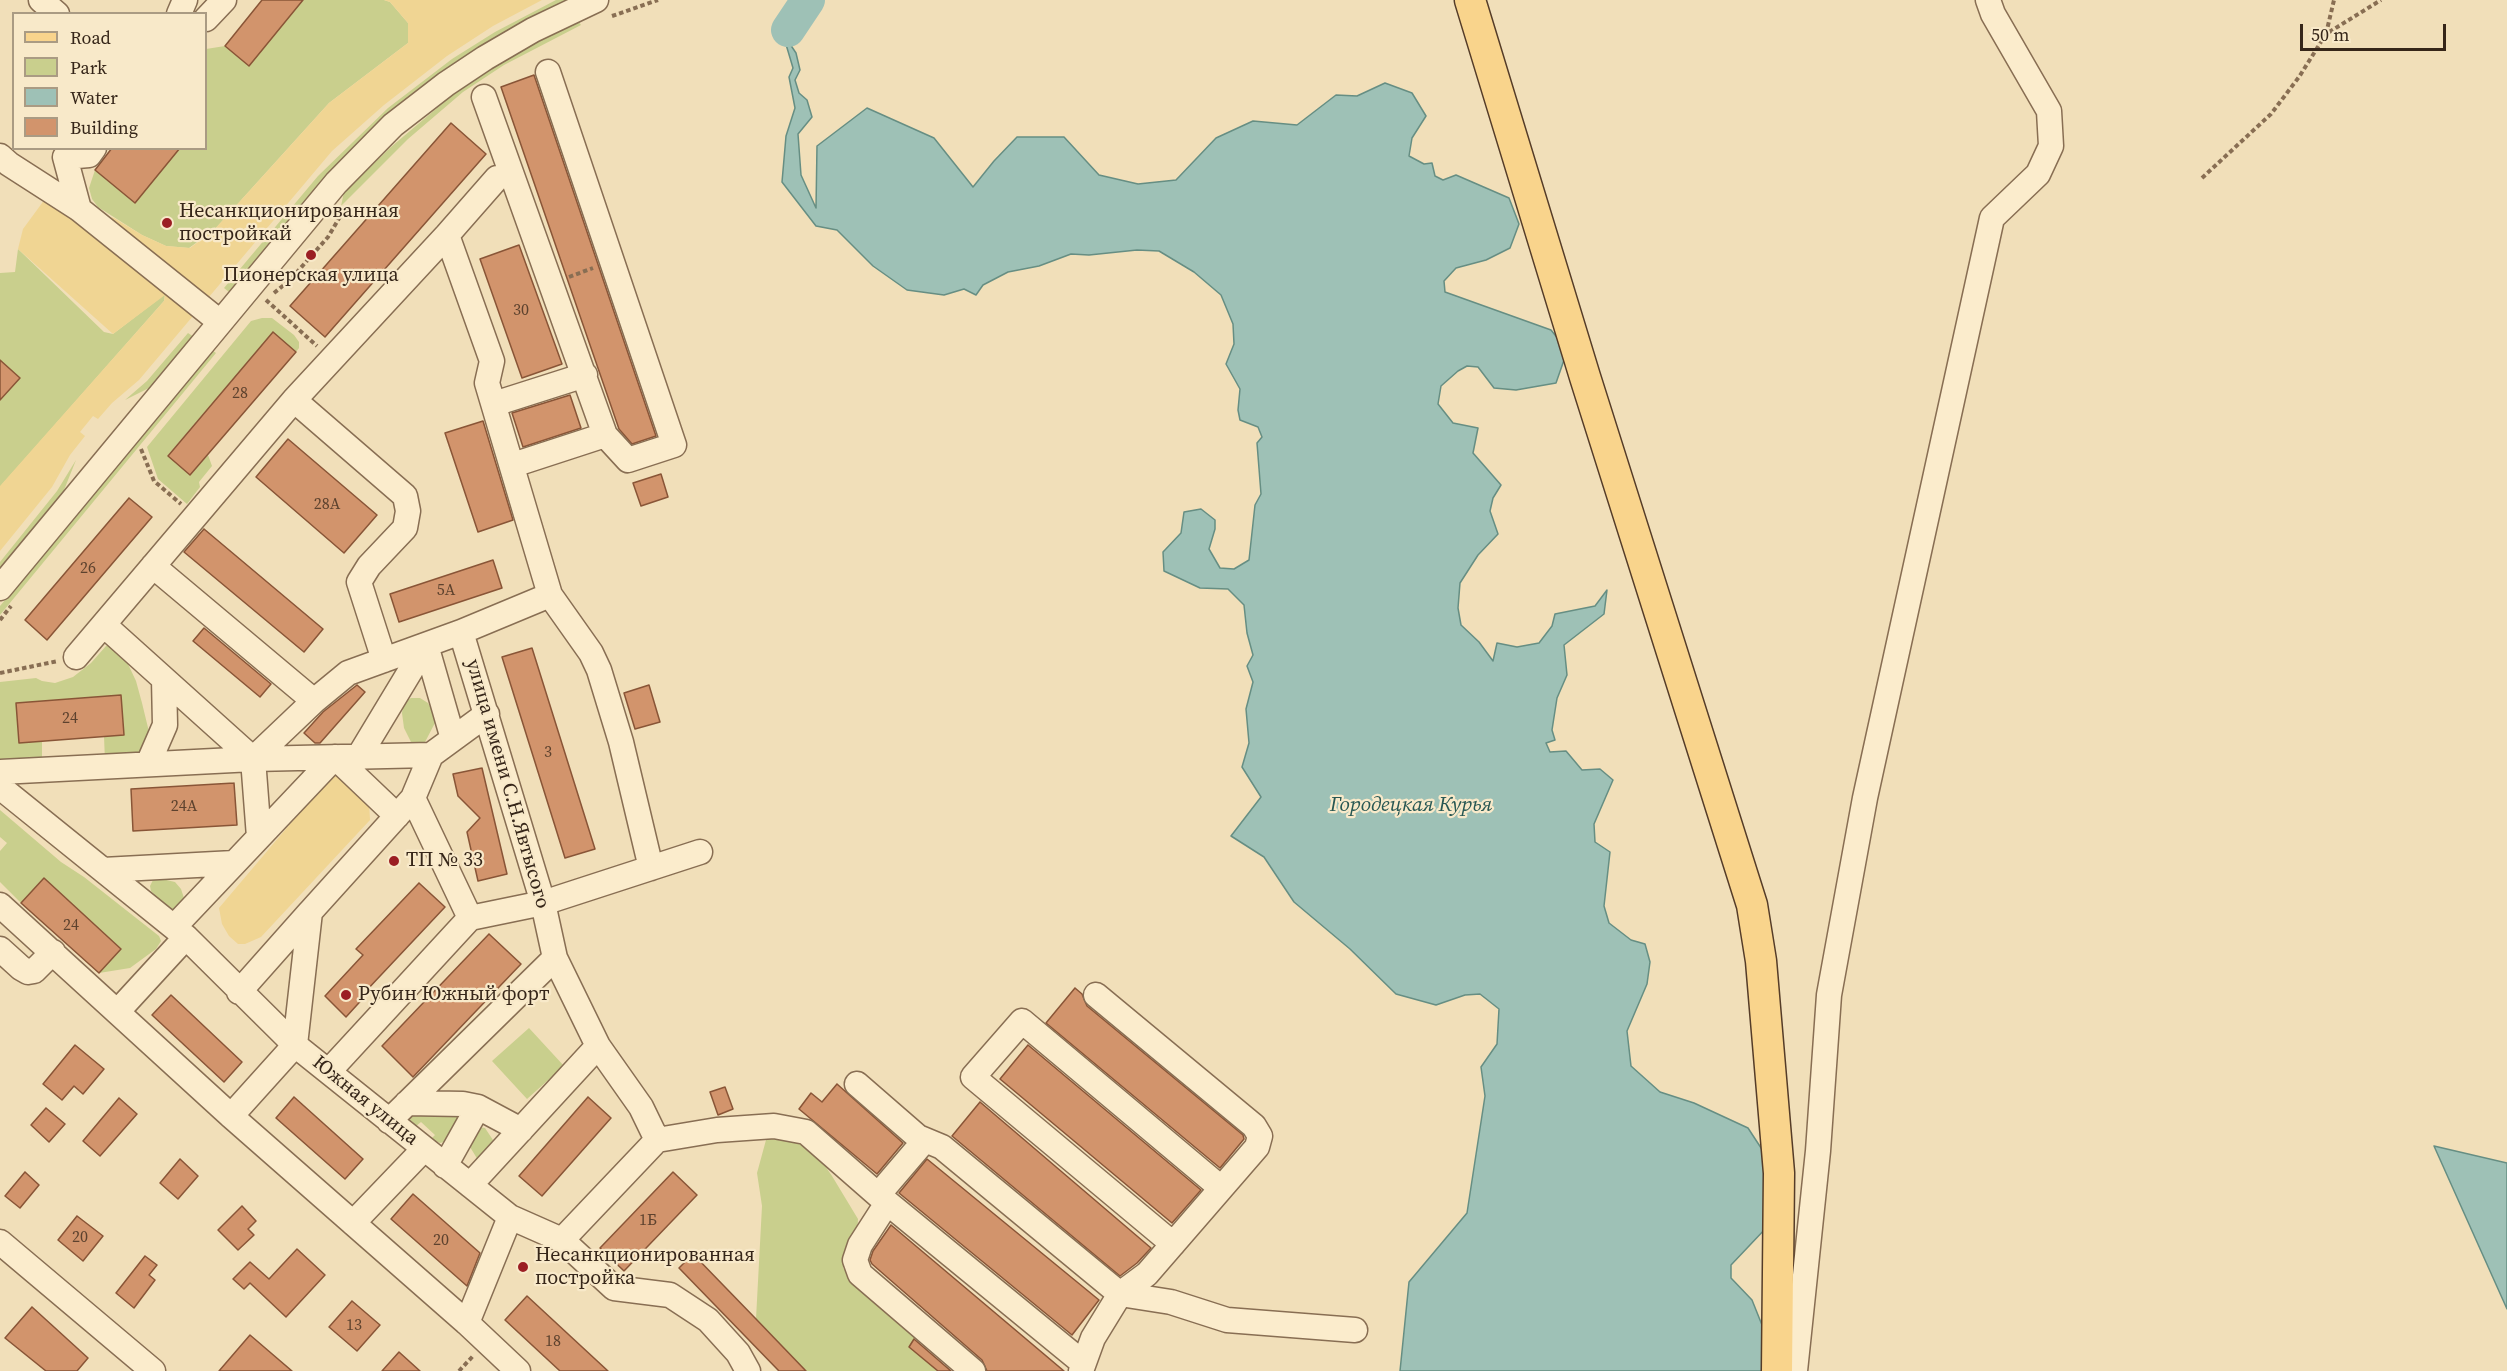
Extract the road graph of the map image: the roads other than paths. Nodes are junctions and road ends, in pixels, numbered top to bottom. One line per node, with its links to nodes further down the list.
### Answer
1 (41, 0): 6 (street)
2 (224, 0): 7 (street)
3 (596, 0): 17 (street)
4 (1470, 0): 87 (main road)
5 (1988, 0): 88 (street)
6 (55, 12)
7 (207, 19)
8 (548, 72): 21 (street)
9 (484, 97): 18 (street)
10 (92, 150): 11 (street)
11 (68, 153): 13 (street); 15 (street)
12 (3, 165): 13 (street)
13 (30, 178): 15 (street)
14 (497, 178): 16 (street)
15 (79, 209): 17 (street)
16 (447, 235): 19 (street); 20 (street)
17 (220, 322): 24 (street)
18 (585, 375): 20 (street); 21 (street)
19 (294, 400): 23 (street); 30 (street)
20 (494, 404): 22 (street)
21 (605, 435): 22 (street)
22 (513, 465): 25 (street)
23 (153, 566): 26 (street); 32 (street)
24 (0, 588)
25 (550, 595): 27 (street, улица имени С.Н.Явтысого); 45 (street)
26 (104, 625): 29 (street); 31 (street)
27 (461, 633): 28 (street); 33 (street, улица имени С.Н.Явтысого)
28 (426, 645): 30 (street); 34 (street); 36 (street)
29 (76, 657)
30 (384, 660): 32 (street)
31 (164, 679): 37 (street); 38 (street)
32 (314, 700): 37 (street)
33 (487, 714): 34 (street); 47 (street, улица имени С.Н.Явтысого)
34 (453, 739): 35 (street)
35 (431, 755): 36 (street); 41 (street)
36 (347, 757): 37 (street); 41 (street); 42 (street)
37 (253, 759): 38 (street); 42 (street)
38 (148, 764): 39 (street)
39 (0, 772)
40 (0, 787): 46 (street, Южная улица)
41 (405, 807): 49 (street); 50 (street)
42 (259, 837): 44 (street)
43 (700, 852): 45 (street)
44 (234, 863): 46 (street); 51 (street)
45 (651, 868): 47 (street)
46 (103, 870): 51 (street, Южная улица)
47 (543, 903): 50 (street); 54 (street, улица имени С.Н.Явтысого)
48 (0, 905): 53 (street)
49 (310, 912): 55 (street); 58 (street)
50 (470, 918): 60 (street)
51 (180, 932): 55 (street, Южная улица); 57 (street)
52 (0, 949): 53 (street)
53 (53, 952): 57 (street)
54 (555, 958): 59 (street, улица имени С.Н.Явтысого); 62 (street)
55 (239, 992): 58 (street, Южная улица)
56 (1096, 995): 72 (street)
57 (118, 1011): 64 (street)
58 (295, 1045): 60 (street, Южная улица); 64 (street)
59 (598, 1046): 66 (street); 67 (street, улица имени С.Н.Явтысого)
60 (329, 1071): 65 (street, Южная улица)
61 (857, 1084): 68 (street)
62 (407, 1103): 63 (street); 65 (street)
63 (478, 1107): 66 (street); 70 (street)
64 (231, 1116): 75 (street)
65 (389, 1121): 69 (street, Южная улица)
66 (521, 1130): 71 (street)
67 (657, 1140): 73 (street); 76 (street)
68 (925, 1140): 73 (street); 79 (street)
69 (424, 1149): 70 (street, Южная улица); 75 (street)
70 (446, 1166): 71 (street, Южная улица)
71 (470, 1185): 74 (street, Южная улица)
72 (1221, 1188): 78 (street); 78 (street)
73 (883, 1199): 82 (street); 86 (street)
74 (510, 1217): 76 (street, Южная улица); 80 (street)
75 (353, 1223): 80 (street)
76 (562, 1240): 85 (street, Южная улица)
77 (0, 1242): 83 (street)
78 (1173, 1244): 79 (street)
79 (1120, 1294): 81 (street); 82 (street)
80 (467, 1323): 84 (street)
81 (1354, 1330)
82 (1082, 1367)
83 (153, 1371)
84 (518, 1371)
85 (748, 1371)
86 (973, 1371)
87 (1777, 1371)
88 (1794, 1371)

